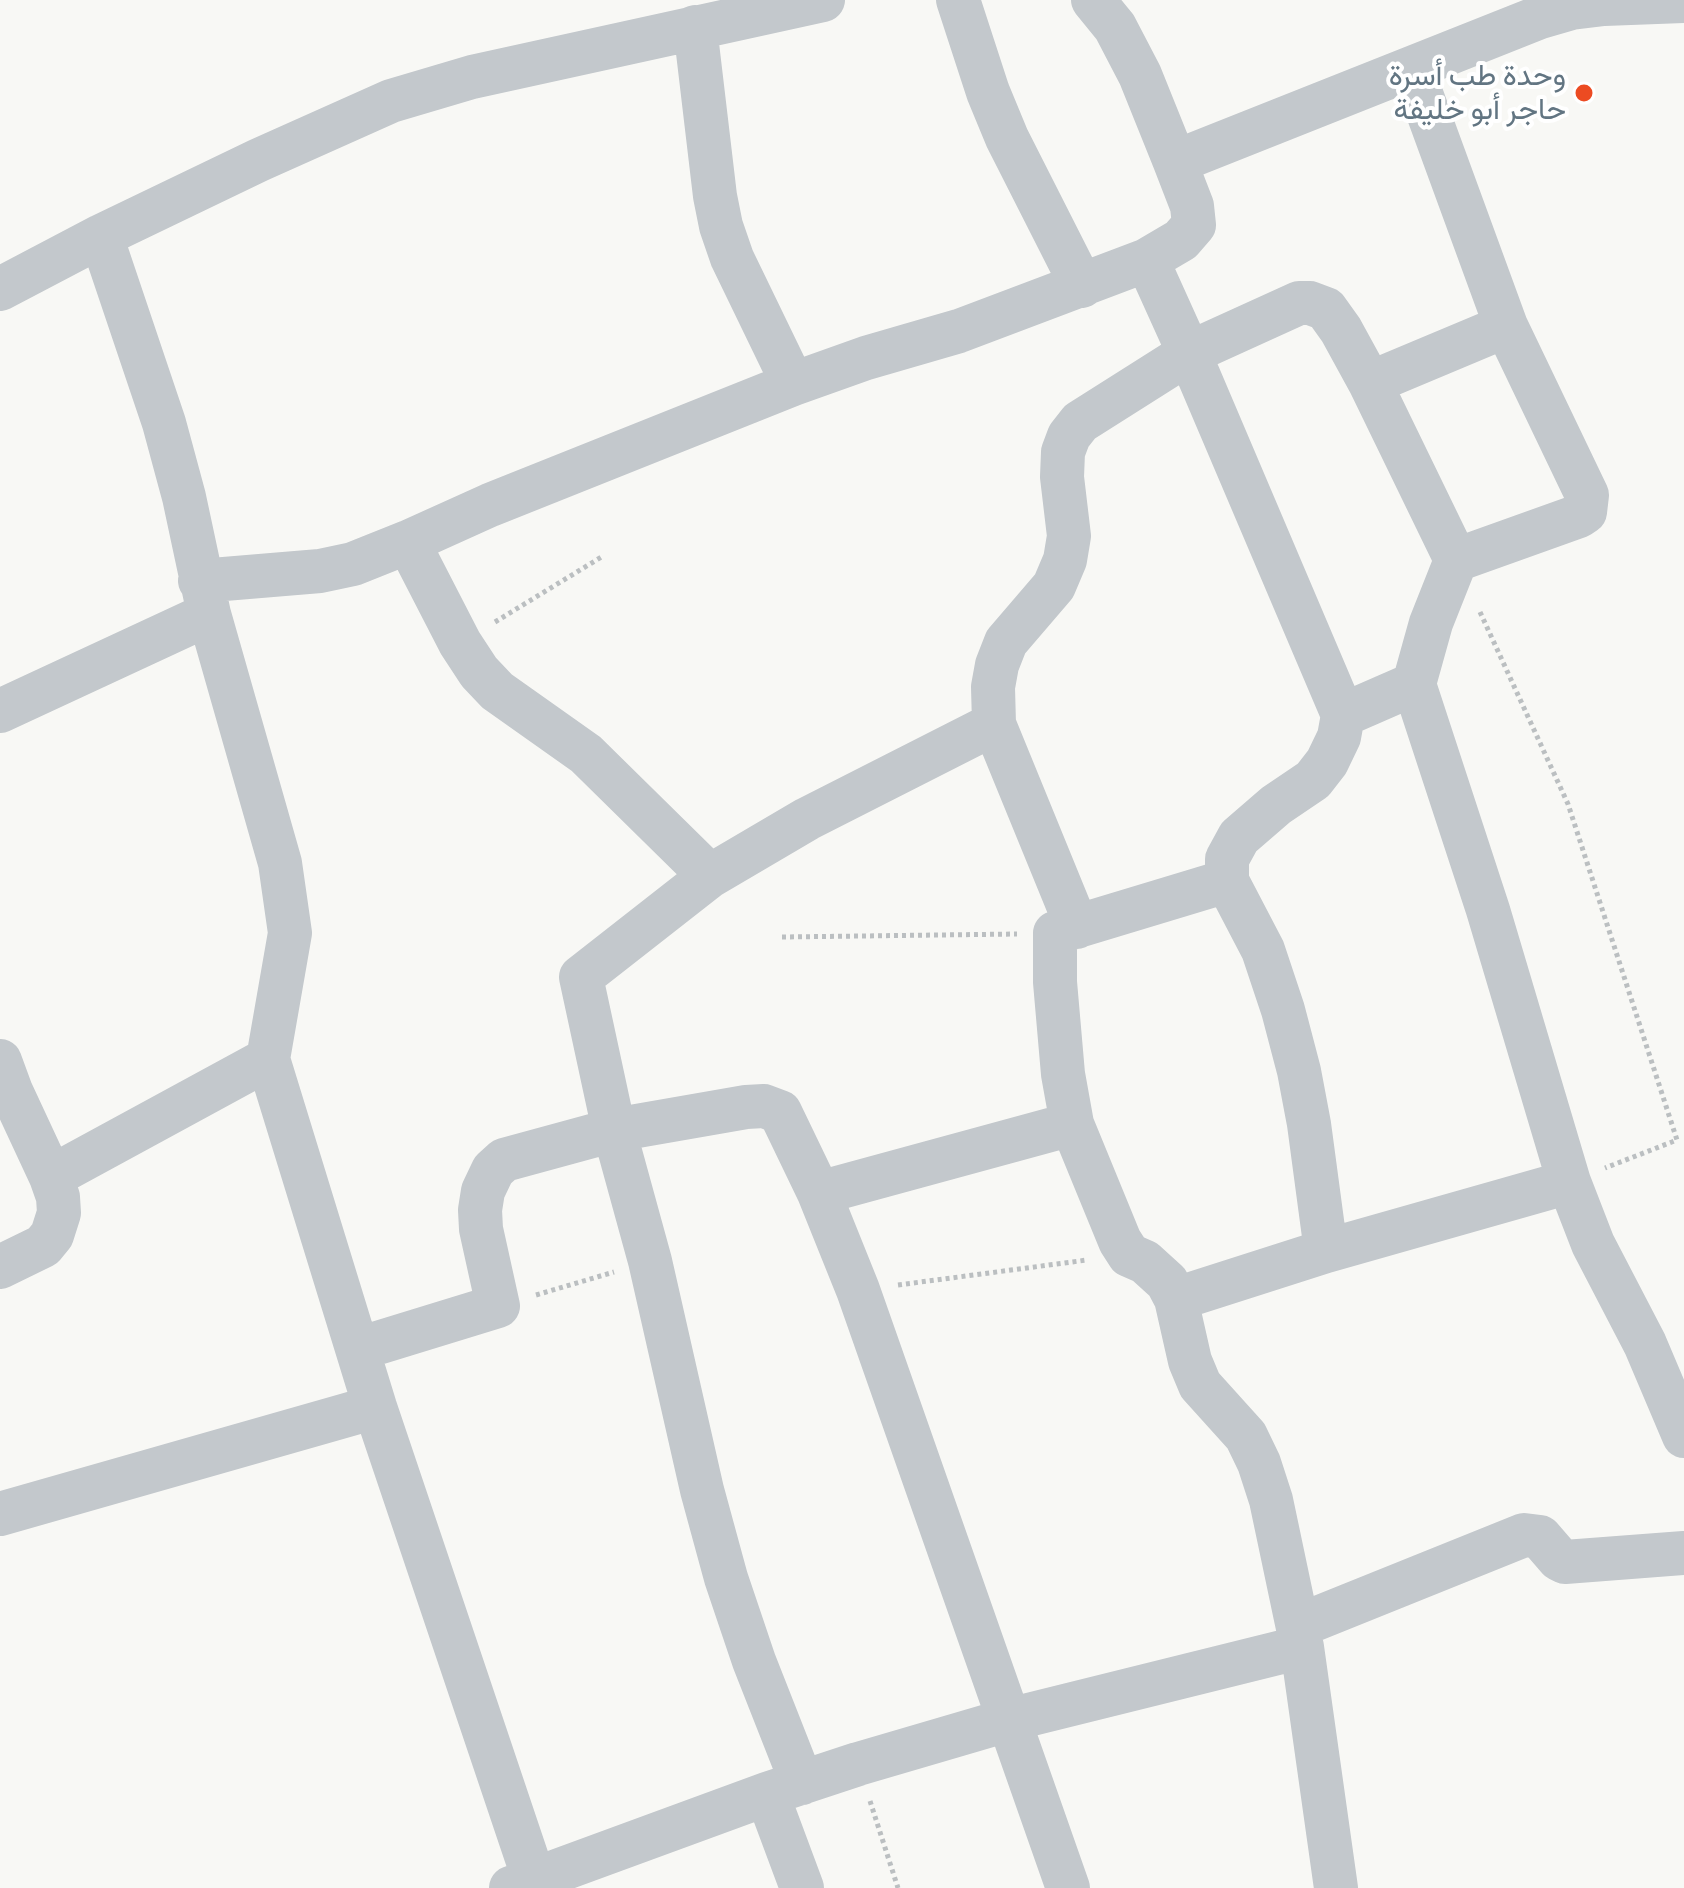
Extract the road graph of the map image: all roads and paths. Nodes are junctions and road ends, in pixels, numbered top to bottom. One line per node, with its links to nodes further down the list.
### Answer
1 (823, 0): 5 (street)
2 (958, 0): 10 (street)
3 (1093, 0): 7 (street)
4 (1684, 1): 6 (street)
5 (695, 27): 8 (street); 15 (street)
6 (1412, 69): 7 (street); 12 (street)
7 (1175, 162): 9 (street)
8 (101, 236): 11 (street); 19 (street)
9 (1147, 260): 10 (street); 13 (street)
10 (1082, 286): 15 (street)
11 (0, 289)
12 (1506, 326): 14 (street); 18 (street)
13 (1189, 353): 14 (street); 23 (street); 24 (street)
14 (1370, 383): 18 (street)
15 (793, 384): 16 (street)
16 (408, 542): 19 (street); 20 (street)
17 (603, 556): 20 (path)
18 (1456, 560): 21 (street); 34 (path)
19 (204, 597): 22 (street); 29 (street)
20 (460, 643): 25 (street)
21 (1414, 684): 23 (street); 34 (street)
22 (0, 711)
23 (1343, 715): 26 (street)
24 (994, 724): 25 (street); 27 (street)
25 (710, 876): 32 (street)
26 (1227, 881): 27 (street); 36 (street)
27 (1066, 930): 28 (path); 31 (street)
28 (782, 937)
29 (268, 1059): 33 (street); 43 (street)
30 (0, 1061): 33 (street)
31 (1072, 1124): 35 (street); 37 (street)
32 (614, 1130): 35 (street); 38 (street); 42 (street)
33 (51, 1177): 39 (street)
34 (1569, 1182): 36 (street); 45 (street)
35 (819, 1193): 40 (street)
36 (1326, 1251): 41 (street)
37 (1129, 1255): 40 (path); 41 (street)
38 (650, 1261): 42 (path); 51 (street)
39 (0, 1267)
40 (858, 1290): 49 (street)
41 (1176, 1299): 48 (street)
42 (498, 1306): 43 (street)
43 (358, 1349): 44 (street)
44 (375, 1407): 46 (street); 52 (street)
45 (1684, 1436)
46 (0, 1514)
47 (1684, 1553): 48 (street)
48 (1300, 1637): 49 (street); 56 (street)
49 (1008, 1720): 50 (street); 55 (street)
50 (858, 1764): 51 (street); 54 (path)
51 (785, 1788): 52 (street); 53 (street)
52 (527, 1885)
53 (802, 1888)
54 (898, 1888)
55 (1068, 1888)
56 (1336, 1888)

